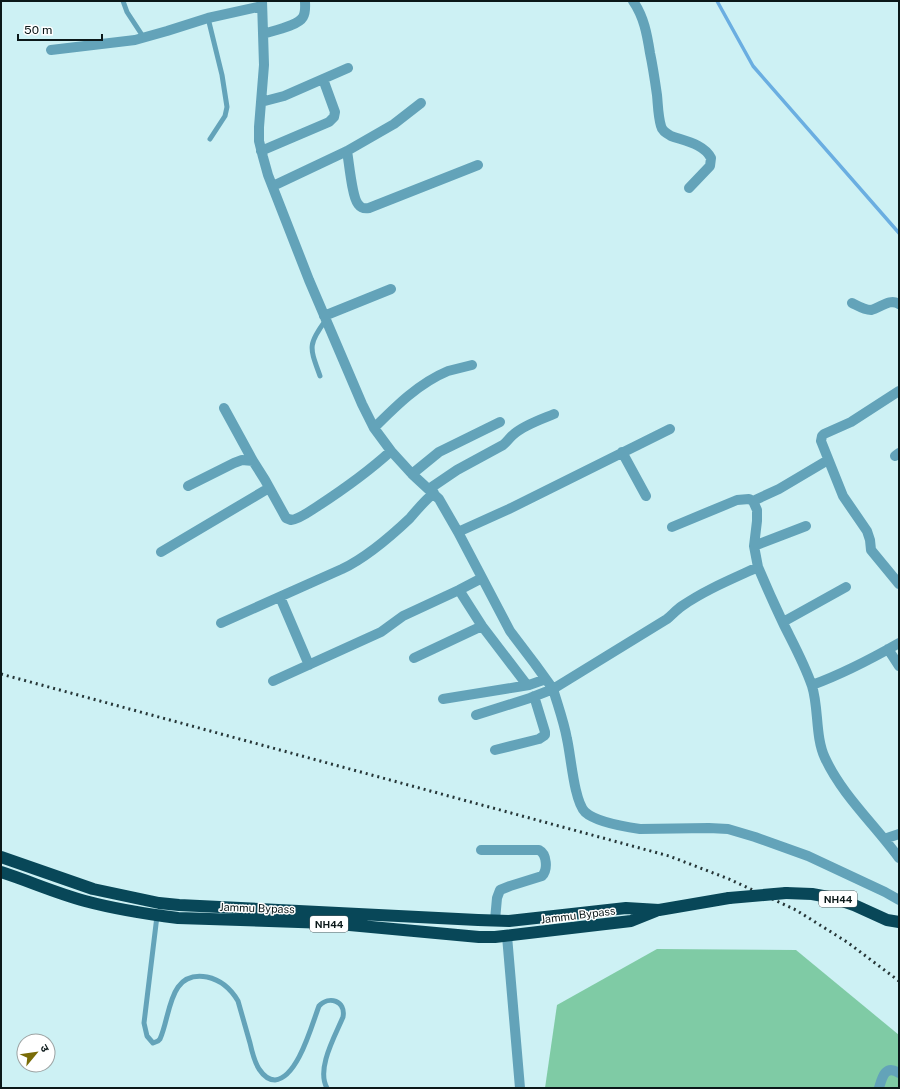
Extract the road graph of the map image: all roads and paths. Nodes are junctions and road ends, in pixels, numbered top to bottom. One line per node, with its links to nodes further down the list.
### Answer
1 (123, 1): 7 (lane)
2 (305, 1): 6 (street)
3 (633, 1): 18 (street)
4 (262, 3): 5 (street); 6 (street)
5 (208, 18): 7 (street); 13 (lane)
6 (263, 34): 11 (street)
7 (144, 38): 8 (street)
8 (51, 50)
9 (348, 68): 10 (street)
10 (323, 79): 11 (street); 14 (street)
11 (261, 102): 14 (street)
12 (421, 103): 15 (street)
13 (210, 140)
14 (261, 151): 17 (street)
15 (348, 151): 16 (street); 17 (street)
16 (478, 164)
17 (273, 186): 22 (street)
18 (689, 188)
19 (391, 289): 22 (street)
20 (852, 303): 21 (street)
21 (899, 304)
22 (325, 318): 24 (lane); 29 (street)
23 (472, 365): 29 (street)
24 (320, 376)
25 (899, 391): 33 (street)
26 (224, 408): 34 (street)
27 (554, 414): 38 (street)
28 (500, 422): 35 (street)
29 (374, 428): 32 (street)
30 (670, 429): 31 (street)
31 (622, 452): 39 (street); 43 (street)
32 (388, 453): 35 (street); 37 (street)
33 (828, 460): 40 (street); 48 (street)
34 (253, 461): 36 (street); 37 (street)
35 (412, 474): 38 (street)
36 (188, 486)
37 (269, 488): 45 (street)
38 (429, 495): 43 (street); 51 (street)
39 (646, 496)
40 (753, 501): 42 (street); 44 (street)
41 (806, 526): 44 (street)
42 (672, 527)
43 (458, 532): 47 (street)
44 (754, 546): 46 (street)
45 (161, 552)
46 (758, 567): 52 (street); 64 (street)
47 (478, 581): 50 (street); 60 (street)
48 (899, 584)
49 (846, 587): 52 (street)
50 (461, 589): 54 (street); 58 (street)
51 (280, 597): 53 (street); 58 (street)
52 (783, 622): 63 (street)
53 (221, 623)
54 (482, 626): 57 (street); 62 (street)
55 (899, 643): 56 (street)
56 (888, 649): 59 (street); 63 (street)
57 (414, 658)
58 (309, 665): 61 (street)
59 (899, 666)
60 (542, 680): 62 (street); 64 (street)
61 (273, 681)
62 (528, 685): 65 (street)
63 (812, 685): 69 (street)
64 (543, 693): 66 (street); 67 (street); 74 (street)
65 (443, 699)
66 (476, 715)
67 (496, 750)
68 (899, 834): 69 (street)
69 (884, 839): 72 (street)
70 (480, 850): 78 (street)
71 (1, 857): 75 (highway, Jammu Bypass / NH44)
72 (899, 858)
73 (1, 872): 77 (highway, Jammu Bypass / NH44)
74 (899, 900)
75 (159, 903): 77 (lane); 78 (highway, Jammu Bypass / NH44)
76 (659, 910): 78 (highway, Jammu Bypass / NH44); 79 (highway, Jammu Bypass / NH44, bridge); 81 (highway, Jammu Bypass / NH44)
77 (157, 915): 81 (highway, Jammu Bypass / NH44); 83 (lane)
78 (496, 920)
79 (893, 921): 80 (highway, Jammu Bypass / NH44)
80 (899, 931)
81 (507, 936): 84 (street)
82 (899, 1073): 85 (street)
83 (327, 1088)
84 (520, 1088)
85 (879, 1088)

